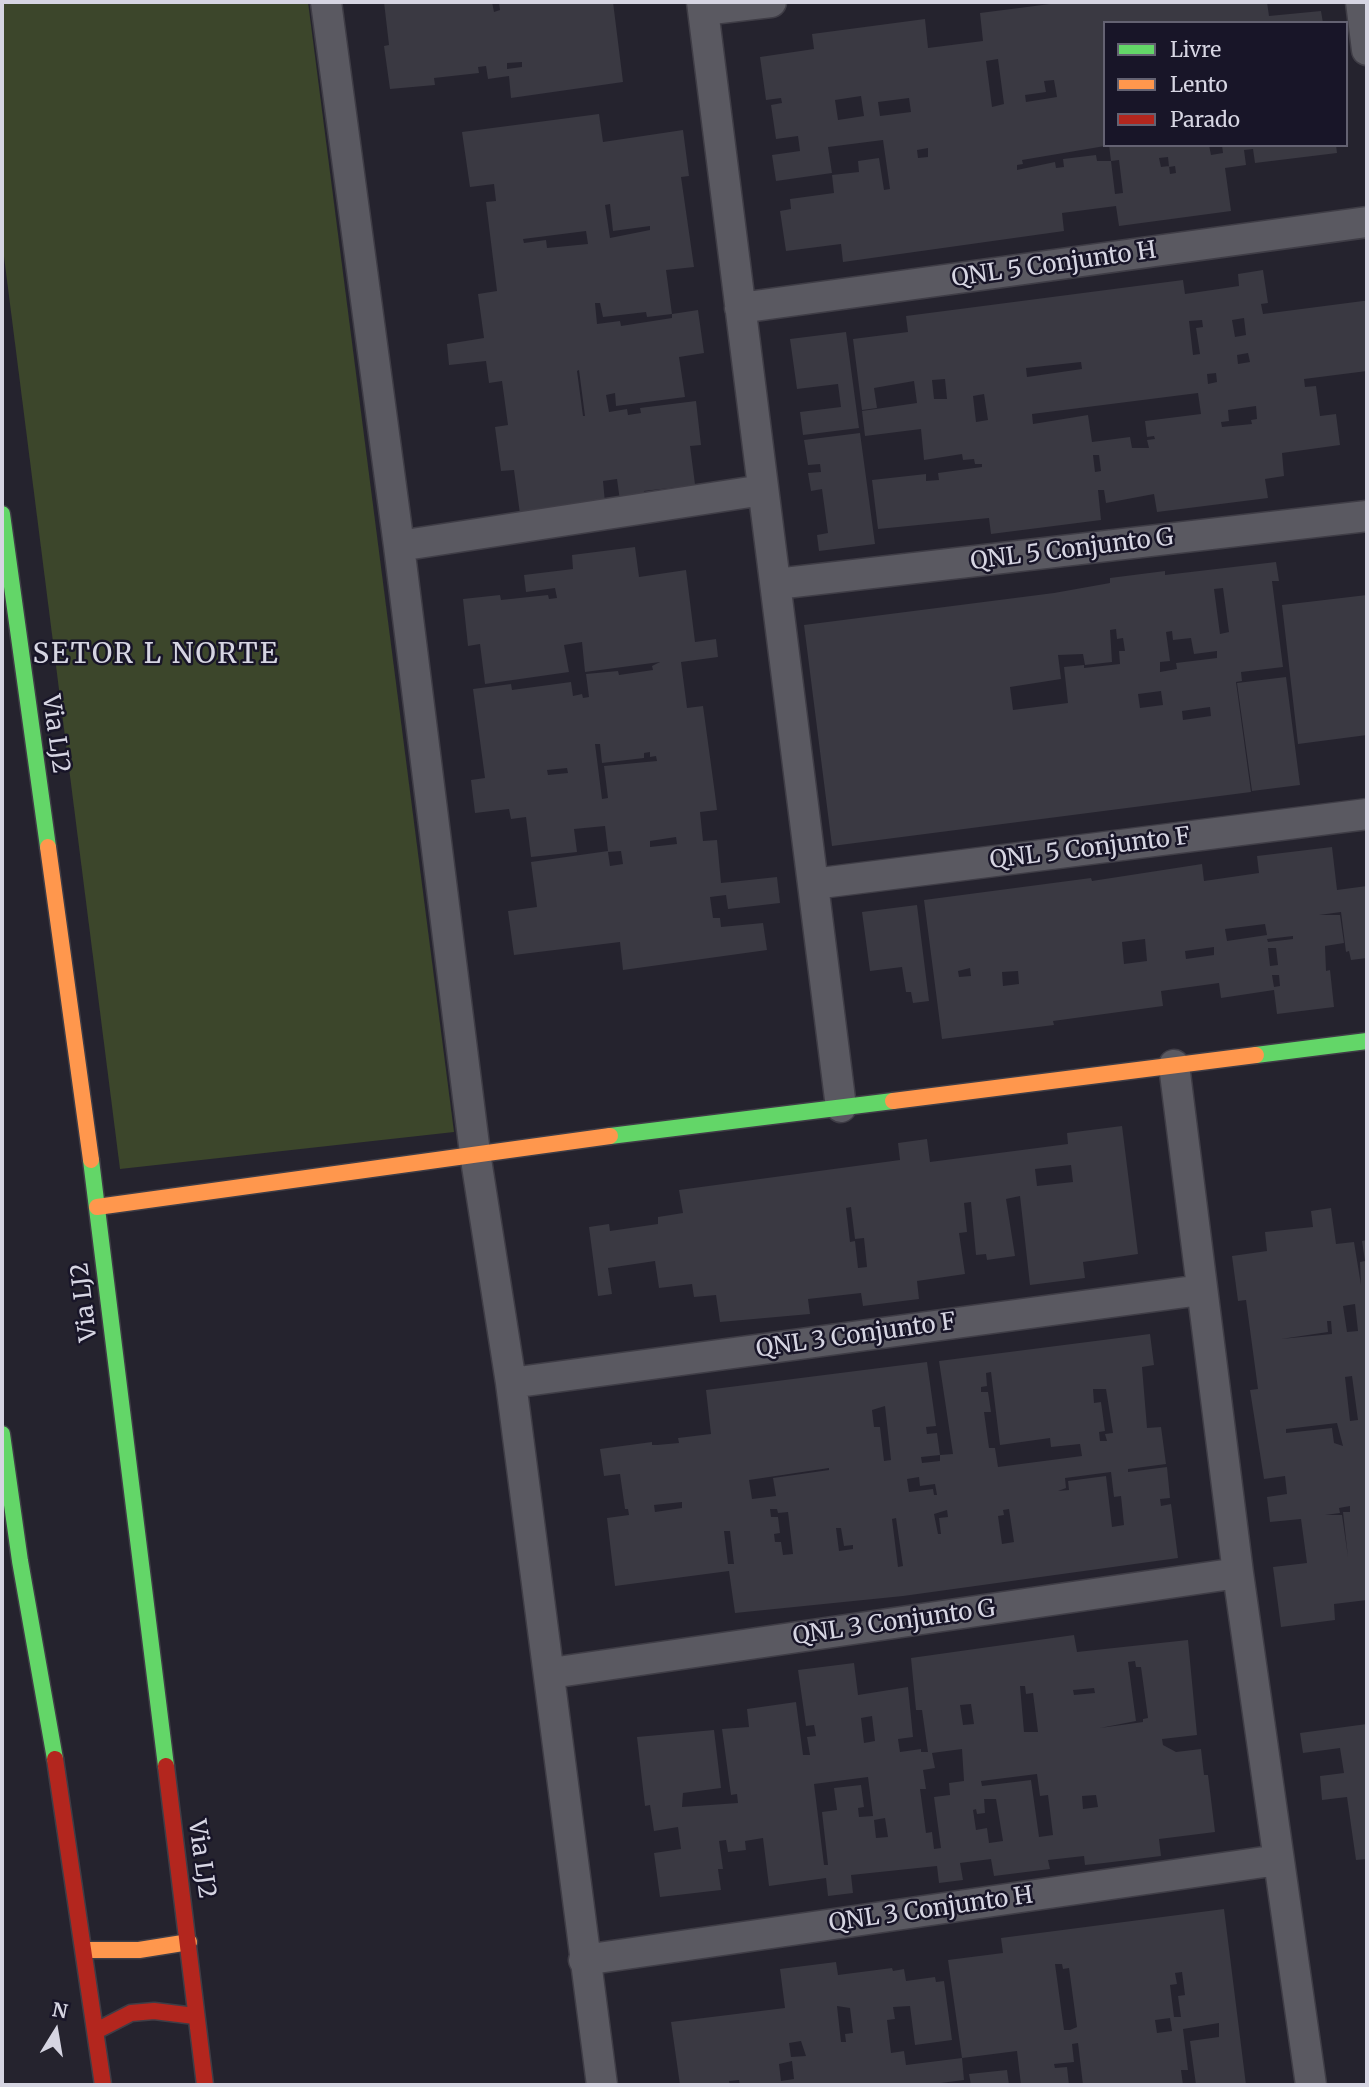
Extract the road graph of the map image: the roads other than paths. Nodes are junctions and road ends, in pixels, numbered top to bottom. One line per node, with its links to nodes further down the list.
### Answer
1 (326, 2): 11 (street)
2 (771, 2): 4 (street)
3 (1361, 2): 5 (street)
4 (702, 6): 7 (street)
5 (1367, 50)
6 (1367, 222): 7 (street, QNL 5 Conjunto H)
7 (740, 308): 8 (street)
8 (763, 490): 11 (street); 12 (street)
9 (2, 514): 19 (main road, Via LJ2)
10 (1367, 516): 12 (street, QNL 5 Conjunto G)
11 (399, 546): 18 (street)
12 (776, 584): 14 (street)
13 (1367, 814): 14 (street, QNL 5 Conjunto F)
14 (813, 884): 17 (street)
15 (1367, 1041): 16 (main road)
16 (1174, 1065): 17 (main road); 20 (street)
17 (841, 1107): 18 (main road)
18 (475, 1153): 19 (main road); 21 (street)
19 (97, 1206): 26 (main road, Via LJ2)
20 (1201, 1290): 21 (street, QNL 3 Conjunto F); 23 (street)
21 (511, 1383): 24 (street)
22 (2, 1434): 27 (main road)
23 (1238, 1573): 24 (street, QNL 3 Conjunto G); 25 (street)
24 (551, 1674): 28 (street)
25 (1278, 1860): 28 (street, QNL 3 Conjunto H); 34 (street)
26 (189, 1942): 27 (main road); 29 (main road, Via LJ2)
27 (84, 1950): 30 (main road)
28 (584, 1960): 33 (street)
29 (195, 2016): 30 (main road); 32 (main road, Via LJ2)
30 (96, 2031): 31 (main road)
31 (103, 2085)
32 (205, 2085)
33 (602, 2085)
34 (1311, 2085)

